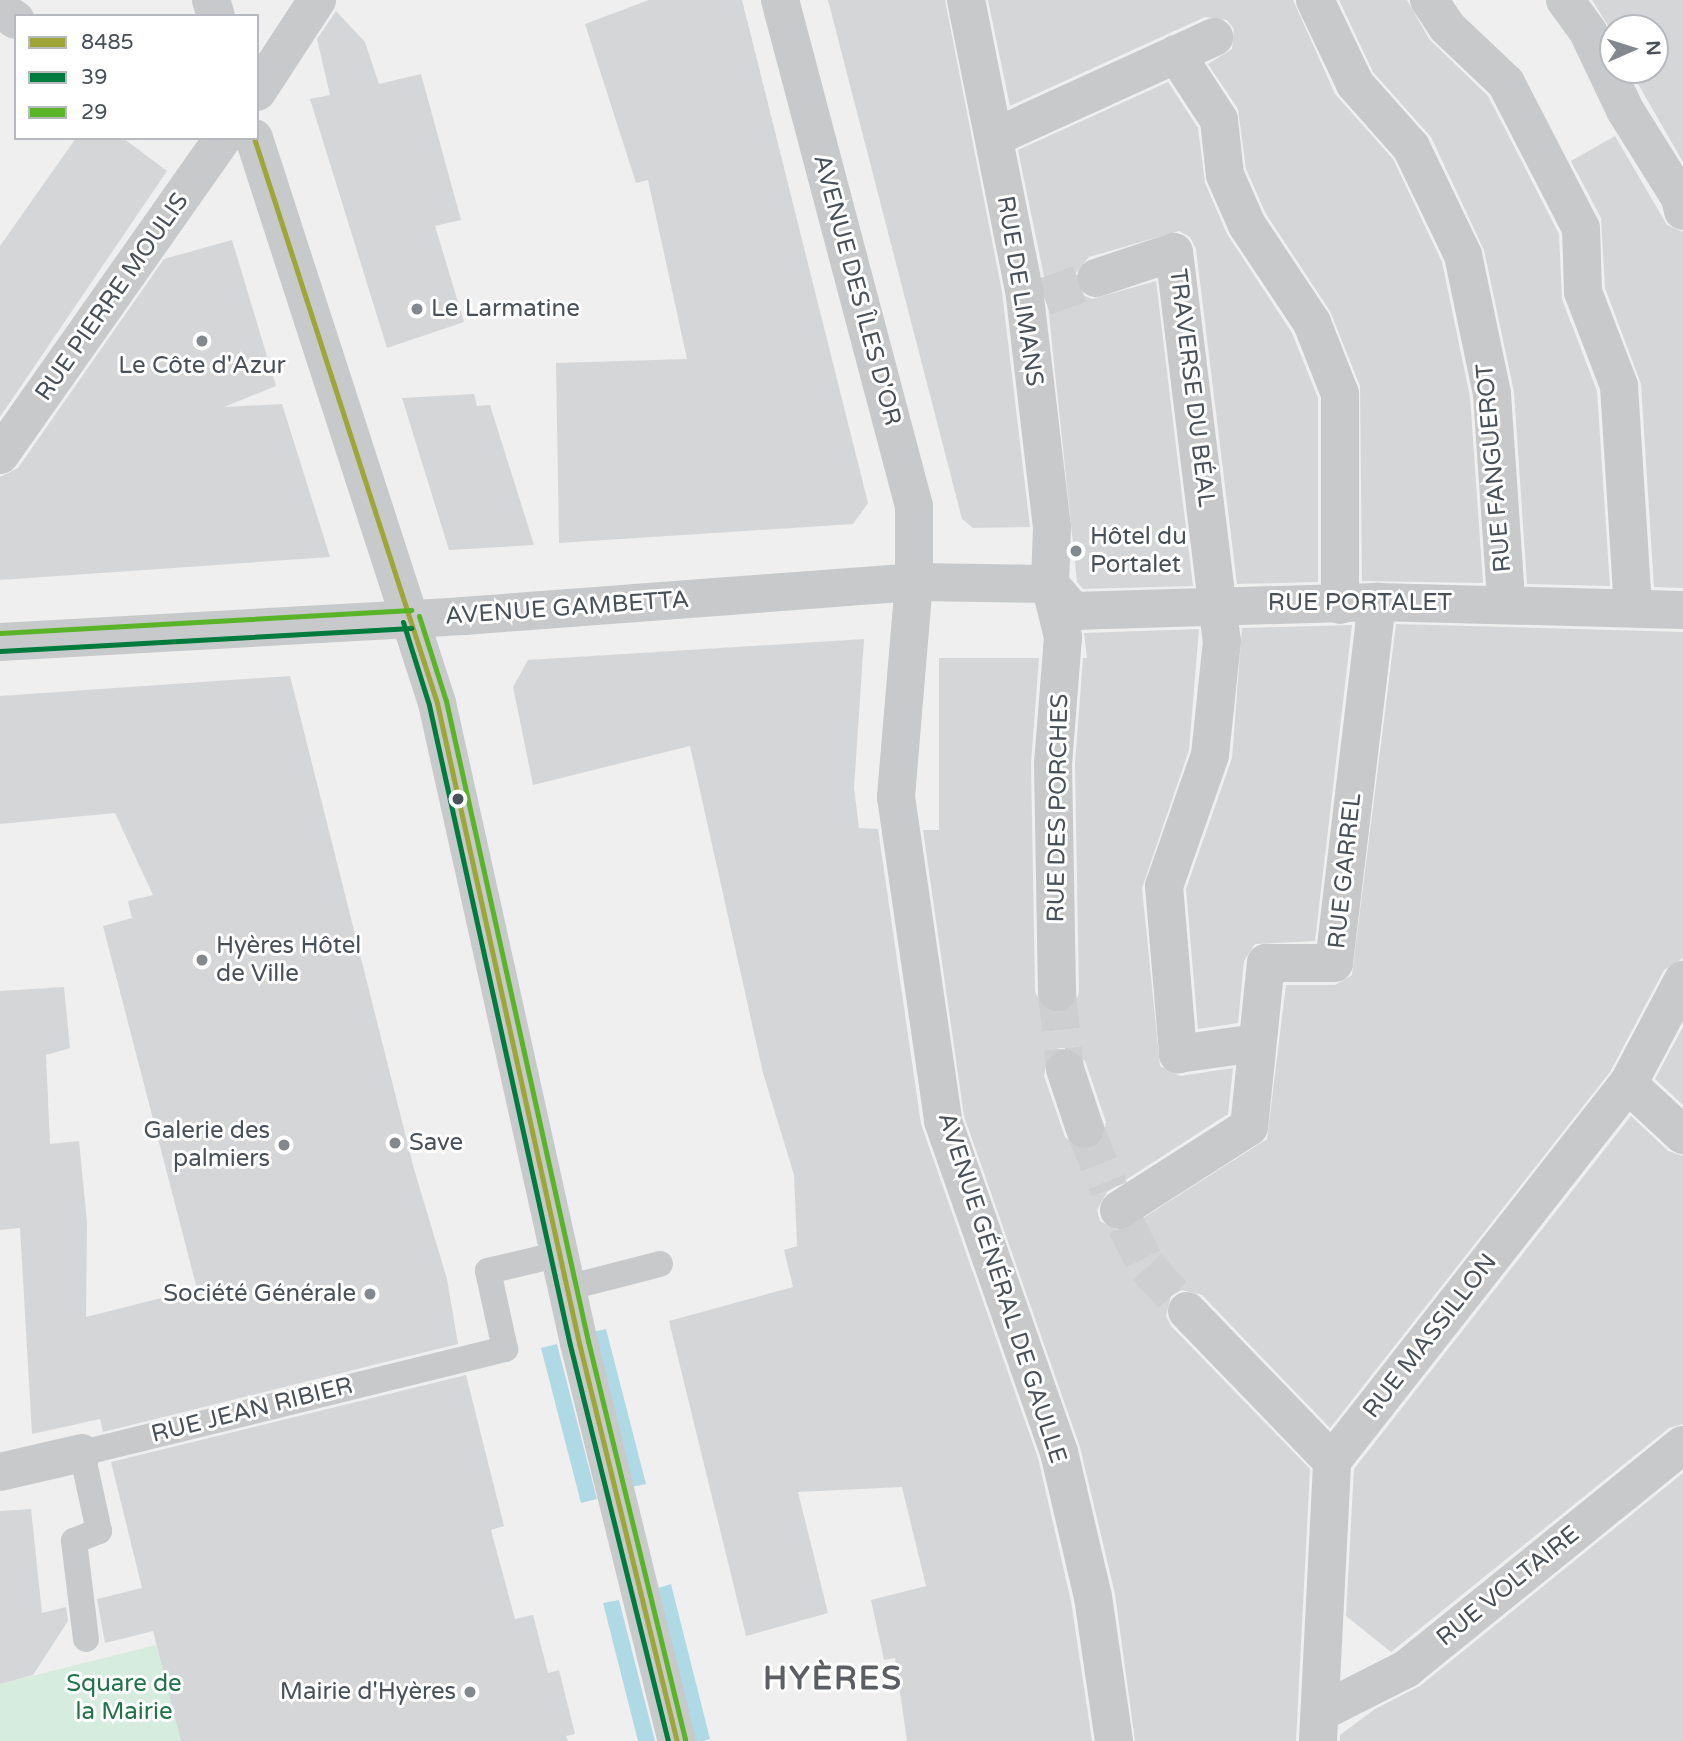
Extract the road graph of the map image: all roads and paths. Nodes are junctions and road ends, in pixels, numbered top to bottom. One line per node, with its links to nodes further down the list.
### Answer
1 (317, 0): 9 (street)
2 (780, 0): 16 (street, AVENUE DES ÎLES D'OR)
3 (966, 0): 10 (street, RUE DE LIMANS)
4 (1315, 0): 18 (street, RUE FANGUEROT)
5 (1429, 0): 21 (street)
6 (1565, 0): 13 (street)
7 (1214, 37): 8 (street)
8 (1177, 54): 10 (street); 20 (street)
9 (259, 89)
10 (995, 137): 17 (street, RUE DE LIMANS)
11 (222, 140): 15 (street, RUE PIERRE MOULIS)
12 (255, 140): 23 (street)
13 (1683, 211)
14 (1096, 278): 19 (street, TRAVERSE DU BÉAL)
15 (0, 455)
16 (914, 583): 17 (street, AVENUE GAMBETTA); 23 (street, AVENUE GAMBETTA); 43 (street, AVENUE GÉNÉRAL DE GAULLE)
17 (1050, 584): 19 (street, RUE PORTALET); 26 (street, RUE DES PORCHES)
18 (1506, 602): 20 (street, RUE PORTALET); 21 (street, RUE PORTALET)
19 (1220, 604): 20 (street, RUE PORTALET); 27 (street)
20 (1358, 604): 27 (street, RUE GARREL)
21 (1633, 608): 22 (street, RUE PORTALET)
22 (1683, 610)
23 (411, 619): 24 (street, AVENUE GAMBETTA); 34 (street)
24 (0, 642)
25 (1683, 979): 29 (street, RUE MASSILLON)
26 (1057, 992)
27 (1256, 1043): 32 (street, RUE GARREL)
28 (1066, 1069): 30 (street)
29 (1628, 1084): 31 (street); 38 (street, RUE MASSILLON)
30 (1085, 1129)
31 (1683, 1135)
32 (1118, 1208)
33 (660, 1264): 34 (lane)
34 (563, 1271): 37 (lane, RUE JEAN RIBIER); 42 (street)
35 (1187, 1311): 38 (street)
36 (1683, 1445): 41 (street, RUE VOLTAIRE)
37 (82, 1453): 39 (street, RUE JEAN RIBIER); 40 (lane)
38 (1332, 1461): 41 (street)
39 (0, 1472)
40 (86, 1639)
41 (1320, 1726)
42 (677, 1741)
43 (1114, 1741)

